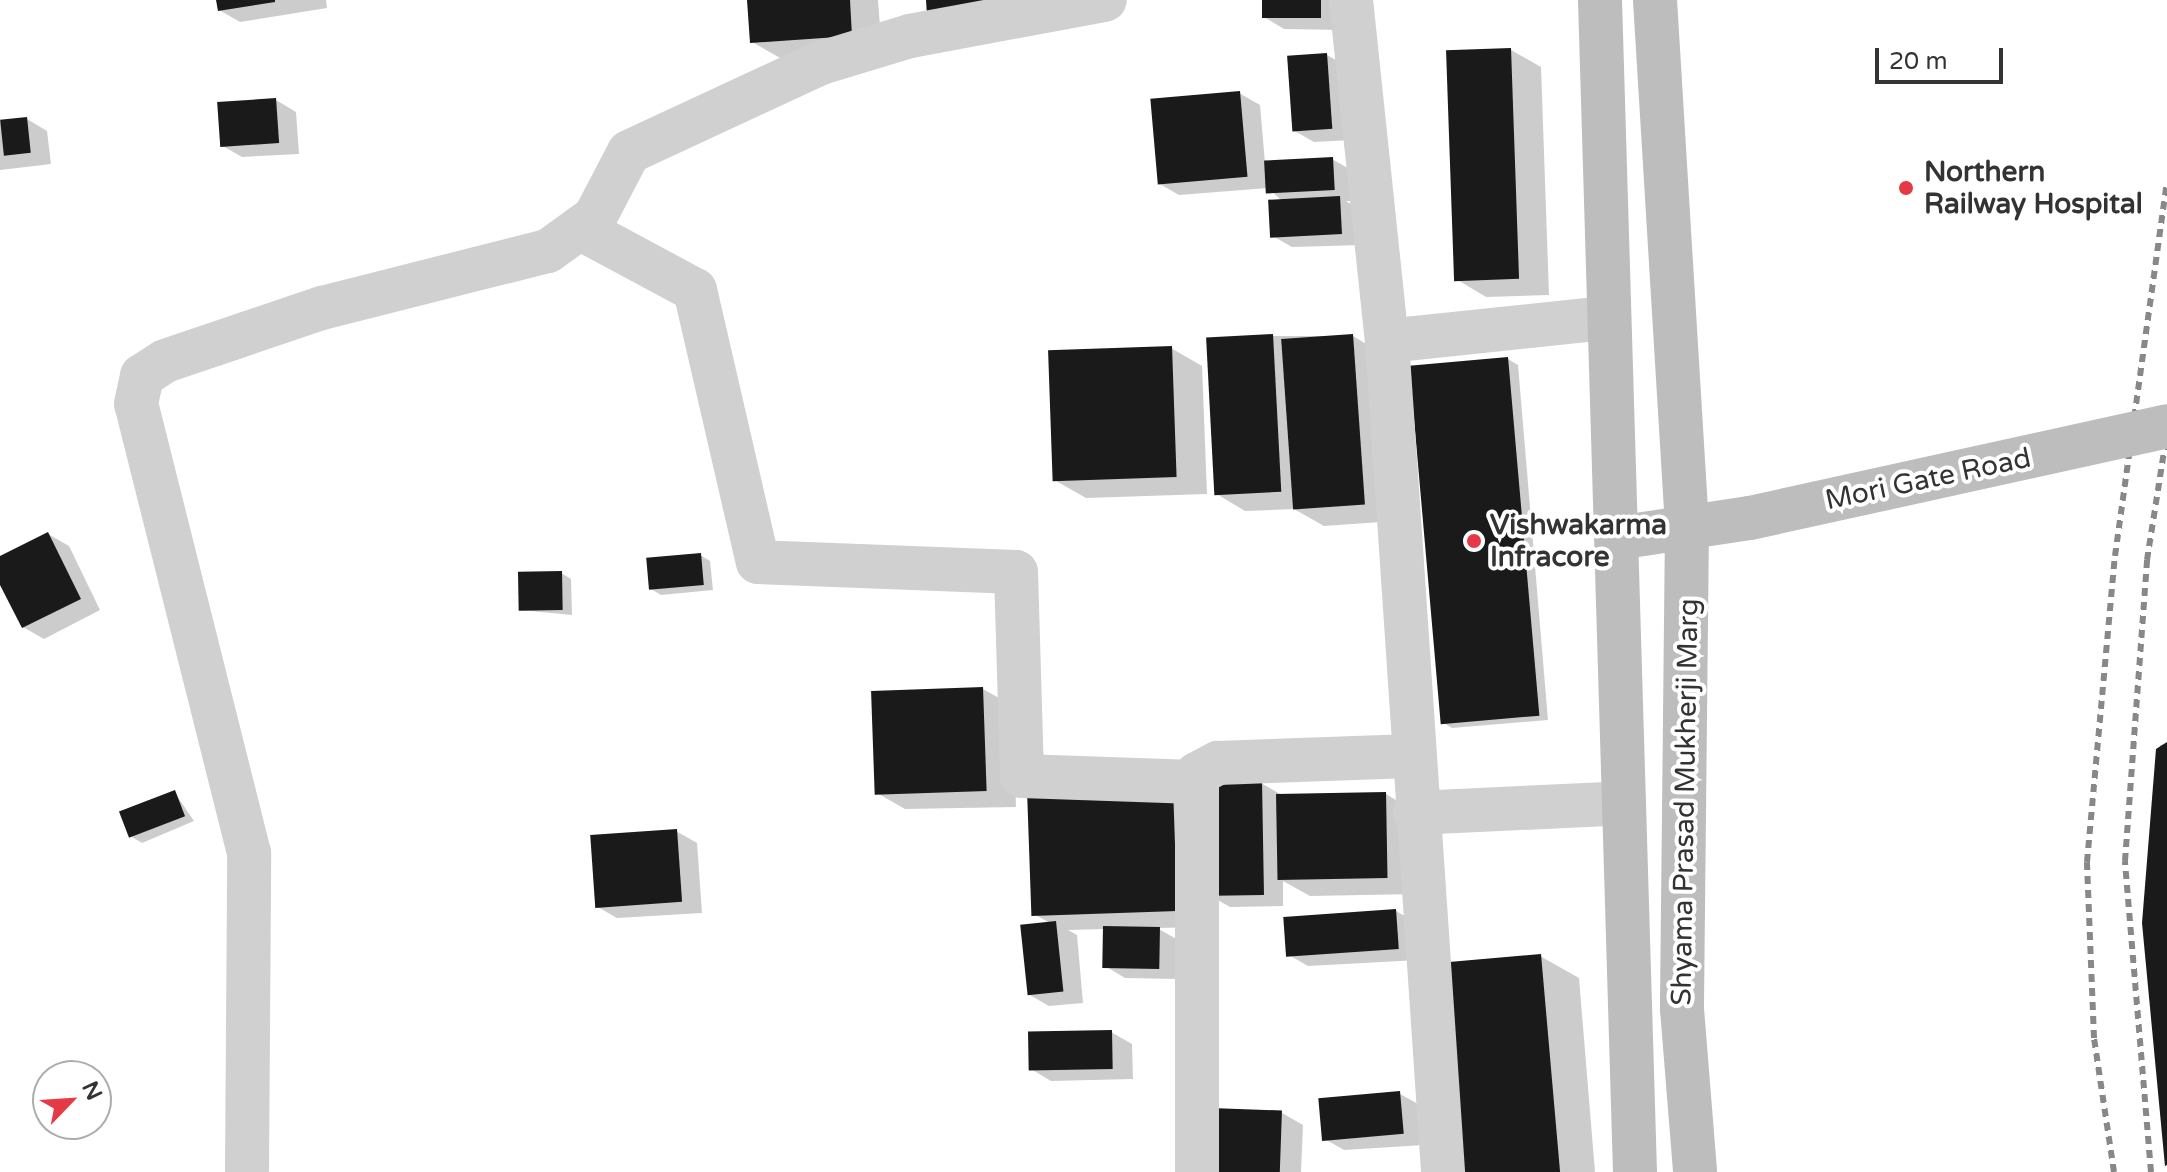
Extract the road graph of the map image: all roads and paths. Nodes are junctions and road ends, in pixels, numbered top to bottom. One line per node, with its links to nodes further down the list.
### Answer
1 (1105, 0): 5 (street)
2 (1351, 0): 10 (street)
3 (1600, 0): 7 (main road, Shyama Prasad Mukherji Marg)
4 (1655, 0): 6 (main road, Shyama Prasad Mukherji Marg)
5 (1061, 4): 8 (street)
6 (1663, 213): 7 (main road); 12 (main road, Shyama Prasad Mukherji Marg)
7 (1610, 223): 9 (main road, Shyama Prasad Mukherji Marg)
8 (583, 230): 15 (street); 18 (street)
9 (1607, 318): 10 (street); 13 (main road, Shyama Prasad Mukherji Marg)
10 (1387, 341): 14 (street)
11 (2167, 426): 12 (main road, Mori Gate Road, bridge)
12 (1687, 526): 13 (main road, Mori Gate Road); 22 (main road, Shyama Prasad Mukherji Marg)
13 (1617, 538): 16 (main road, Shyama Prasad Mukherji Marg)
14 (1412, 756): 15 (street); 17 (street)
15 (1195, 782): 19 (street)
16 (1624, 803): 17 (street); 21 (main road, Shyama Prasad Mukherji Marg)
17 (1415, 813): 20 (street)
18 (247, 1172)
19 (1197, 1172)
20 (1443, 1172)
21 (1635, 1172)
22 (1695, 1172)

